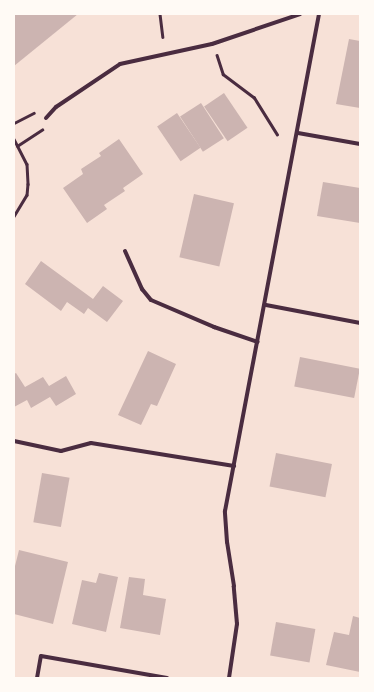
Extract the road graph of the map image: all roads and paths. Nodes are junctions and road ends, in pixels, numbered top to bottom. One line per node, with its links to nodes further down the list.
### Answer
1 (160, 14): 4 (path)
2 (300, 14): 5 (street)
3 (320, 14): 7 (street)
4 (163, 37)
5 (212, 44): 6 (street); 8 (path)
6 (46, 118)
7 (298, 133): 10 (street); 13 (street)
8 (277, 134)
9 (14, 139): 11 (path)
10 (360, 144)
11 (14, 216)
12 (125, 251): 15 (street)
13 (266, 305): 14 (street); 15 (street)
14 (360, 323)
15 (258, 342): 17 (street)
16 (14, 441): 17 (street)
17 (234, 466): 20 (street)
18 (37, 678): 19 (street)
19 (168, 678)
20 (229, 678)

